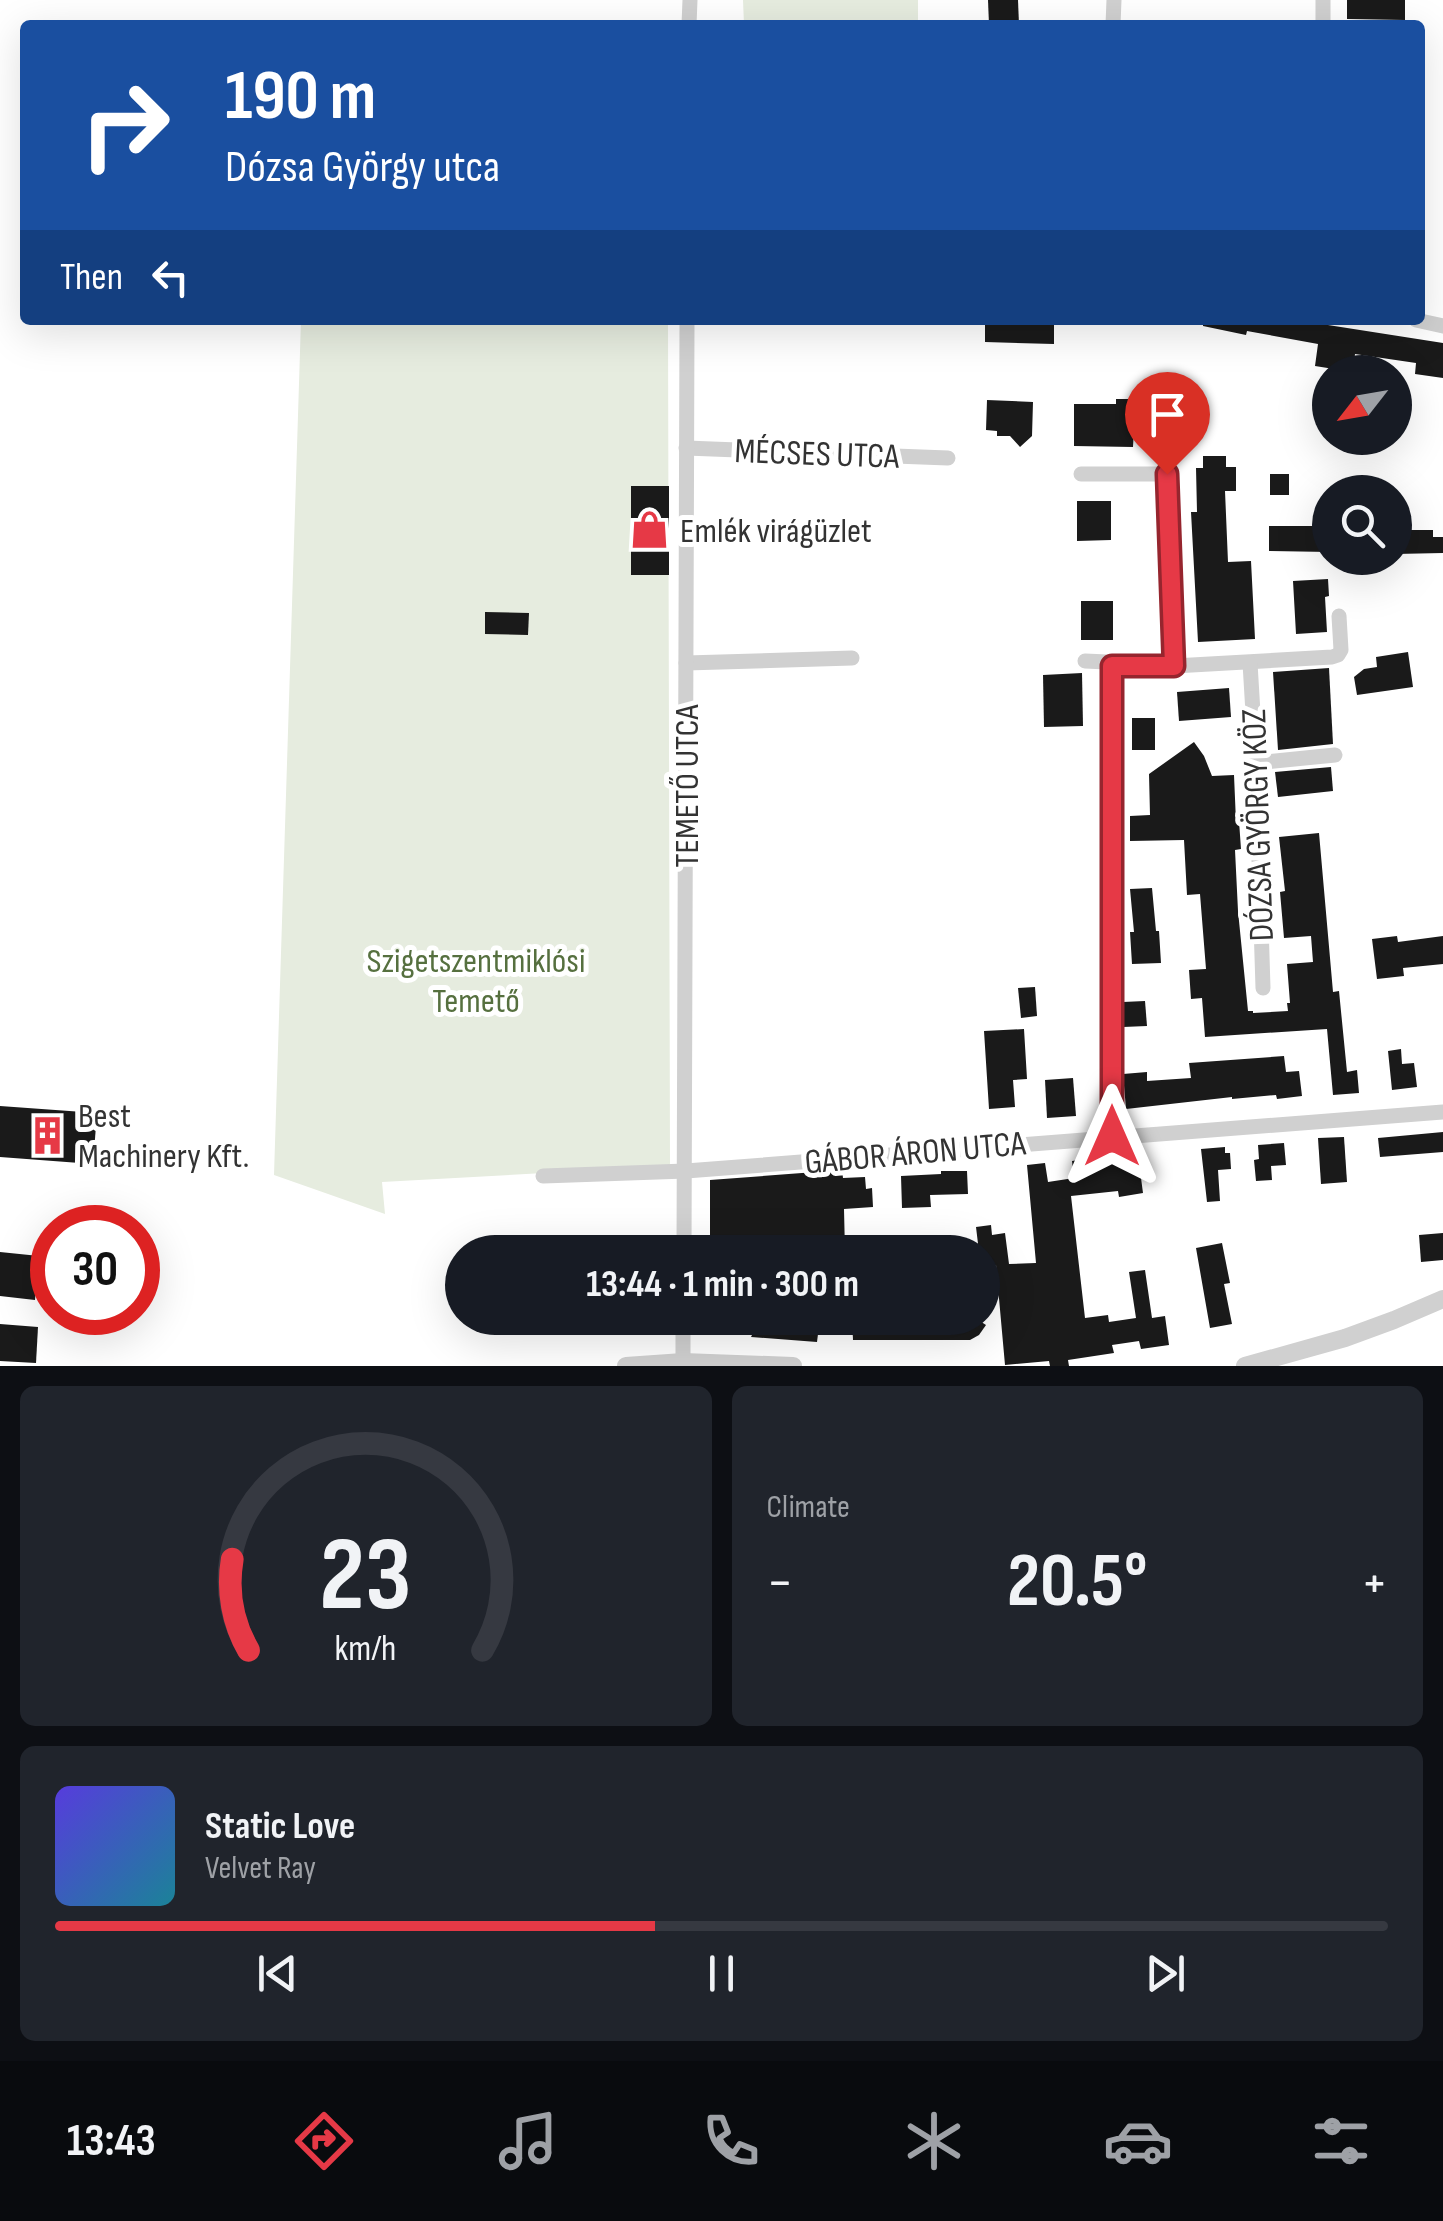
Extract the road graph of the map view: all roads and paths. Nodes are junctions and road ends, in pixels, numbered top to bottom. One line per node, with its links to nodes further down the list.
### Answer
1 (687, 325): 2 (street, TEMETŐ UTCA)
2 (686, 448): 3 (street, MÉCSES UTCA); 8 (street, TEMETŐ UTCA)
3 (948, 458)
4 (1081, 474): 11 (street)
5 (1339, 616): 9 (street)
6 (852, 658): 8 (street)
7 (1086, 660): 10 (street)
8 (686, 663): 17 (street, TEMETŐ UTCA)
9 (1250, 663): 11 (street); 13 (street, DÓZSA GYÖRGY KÖZ)
10 (1112, 666): 11 (street); 16 (street)
11 (1174, 666)
12 (1335, 754): 13 (street)
13 (1256, 763): 14 (street, DÓZSA GYÖRGY KÖZ)
14 (1263, 988)
15 (1443, 1112): 16 (street, GÁBOR ÁRON UTCA)
16 (1112, 1136): 17 (street, GÁBOR ÁRON UTCA)
17 (686, 1171): 18 (street, GÁBOR ÁRON UTCA); 19 (street, TEMETŐ UTCA)
18 (542, 1176)
19 (684, 1235)
20 (1443, 1299): 25 (street)
21 (683, 1335): 22 (street)
22 (682, 1362): 23 (street); 24 (street)
23 (626, 1366)
24 (794, 1366)
25 (1245, 1366)

